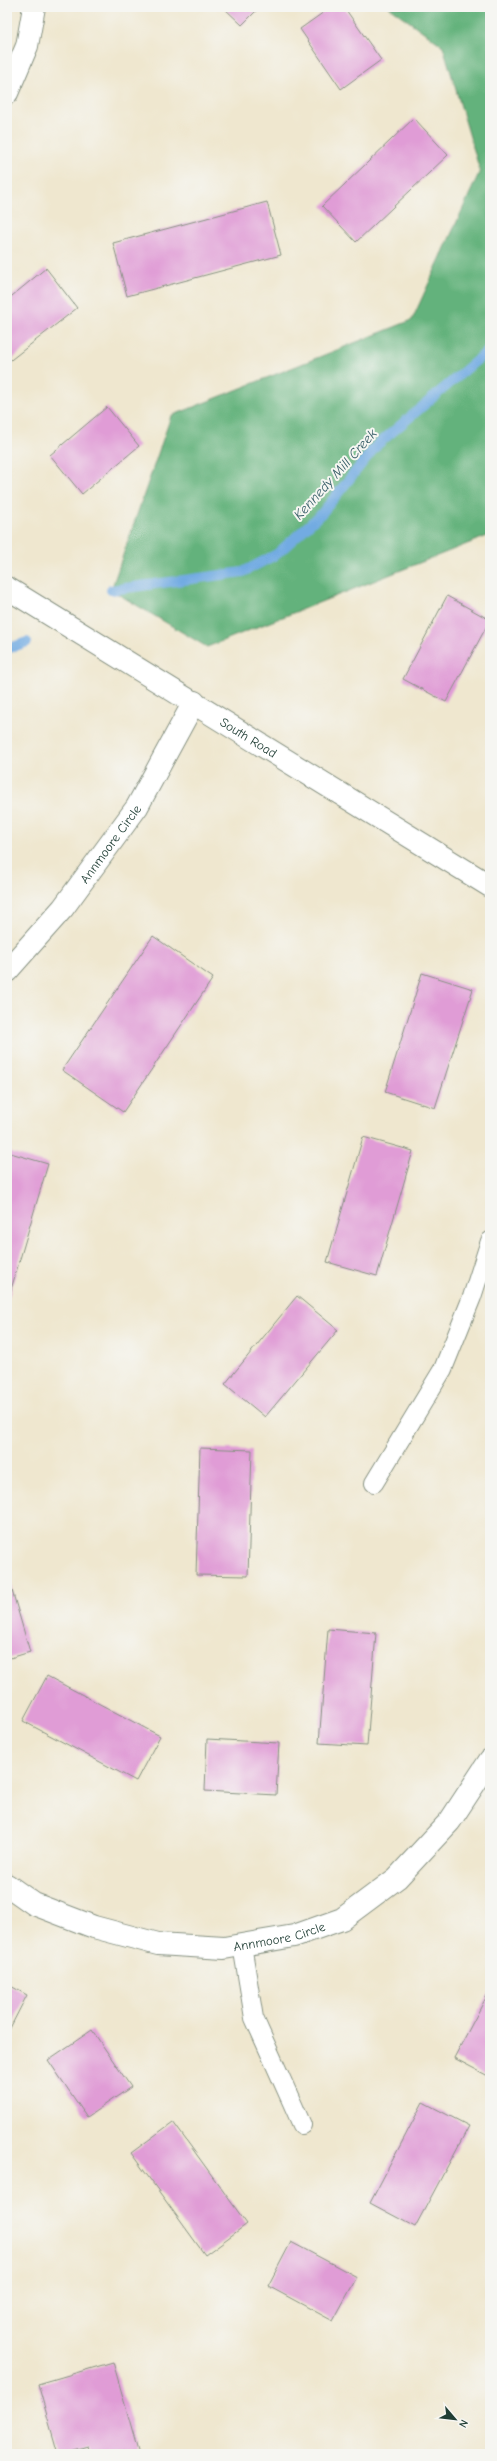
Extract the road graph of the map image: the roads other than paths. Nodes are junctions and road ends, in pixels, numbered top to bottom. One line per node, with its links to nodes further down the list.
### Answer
1 (34, 7): 2 (street)
2 (7, 93)
3 (7, 588): 4 (street, South Road)
4 (194, 702): 5 (street, South Road); 6 (street, Annmoore Circle)
5 (490, 886)
6 (7, 971)
7 (490, 1241): 8 (lane)
8 (374, 1483)
9 (490, 1760): 11 (street, Annmoore Circle)
10 (7, 1885): 11 (street, Annmoore Circle)
11 (242, 1945): 12 (lane)
12 (302, 2125)

